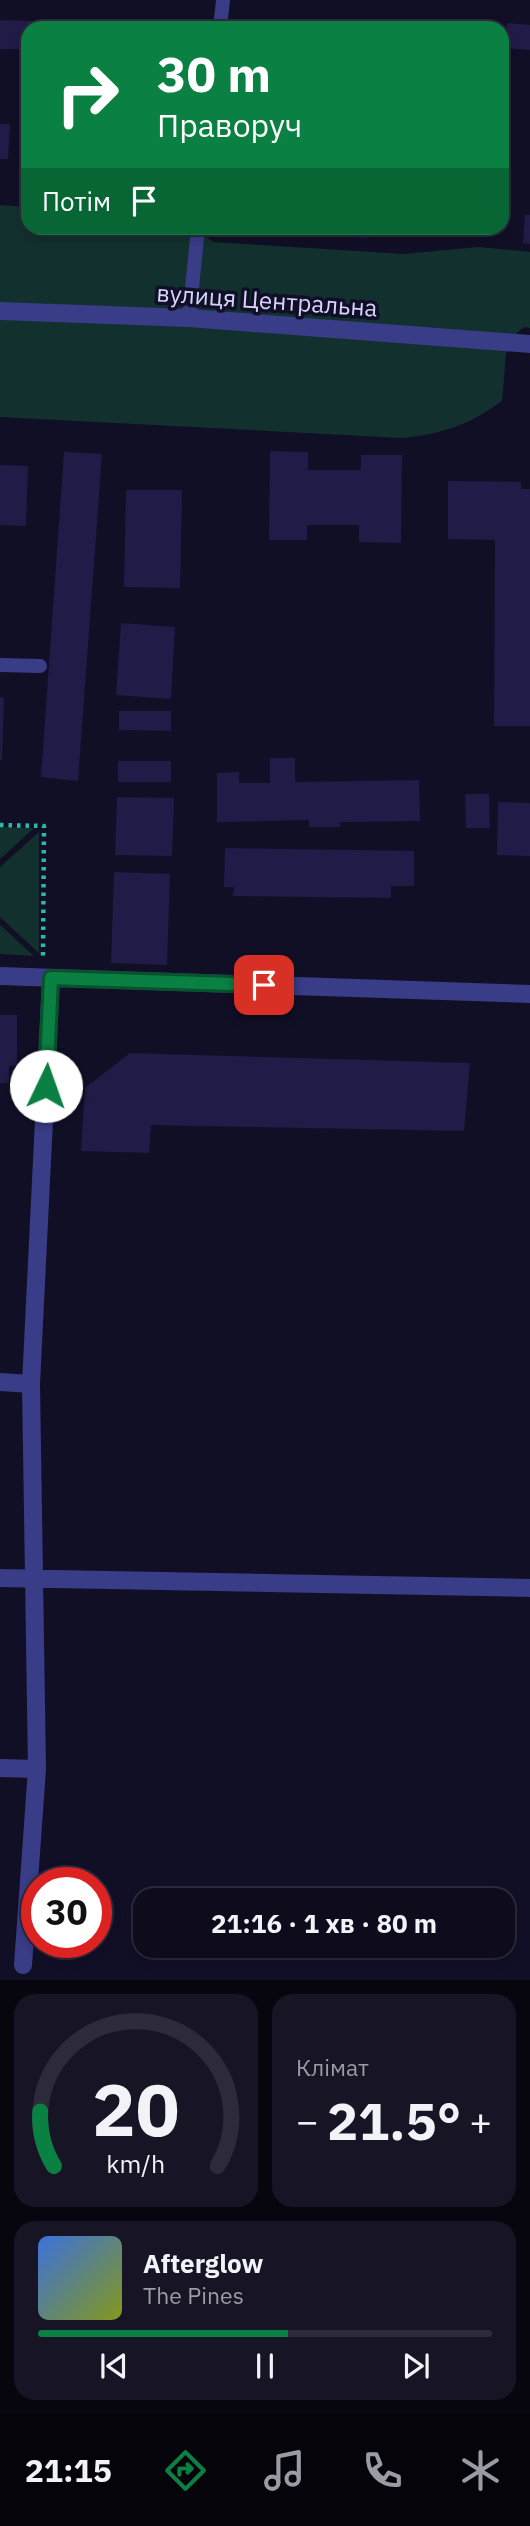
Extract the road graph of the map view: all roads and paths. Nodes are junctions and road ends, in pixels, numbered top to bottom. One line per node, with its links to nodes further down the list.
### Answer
1 (223, 0): 2 (lane)
2 (221, 21)
3 (197, 235): 5 (lane)
4 (0, 311): 5 (street, вулиця Центральна)
5 (189, 318): 6 (street, вулиця Центральна)
6 (530, 344)
7 (0, 665): 8 (lane)
8 (40, 666)
9 (0, 825): 11 (path)
10 (0, 976): 11 (street)
11 (47, 978): 12 (street); 14 (street)
12 (530, 994)
13 (0, 1382): 14 (street)
14 (31, 1384): 16 (street)
15 (0, 1578): 16 (street)
16 (32, 1579): 17 (street); 19 (street)
17 (530, 1588)
18 (0, 1768): 19 (street)
19 (37, 1769): 20 (street)
20 (23, 1965)

